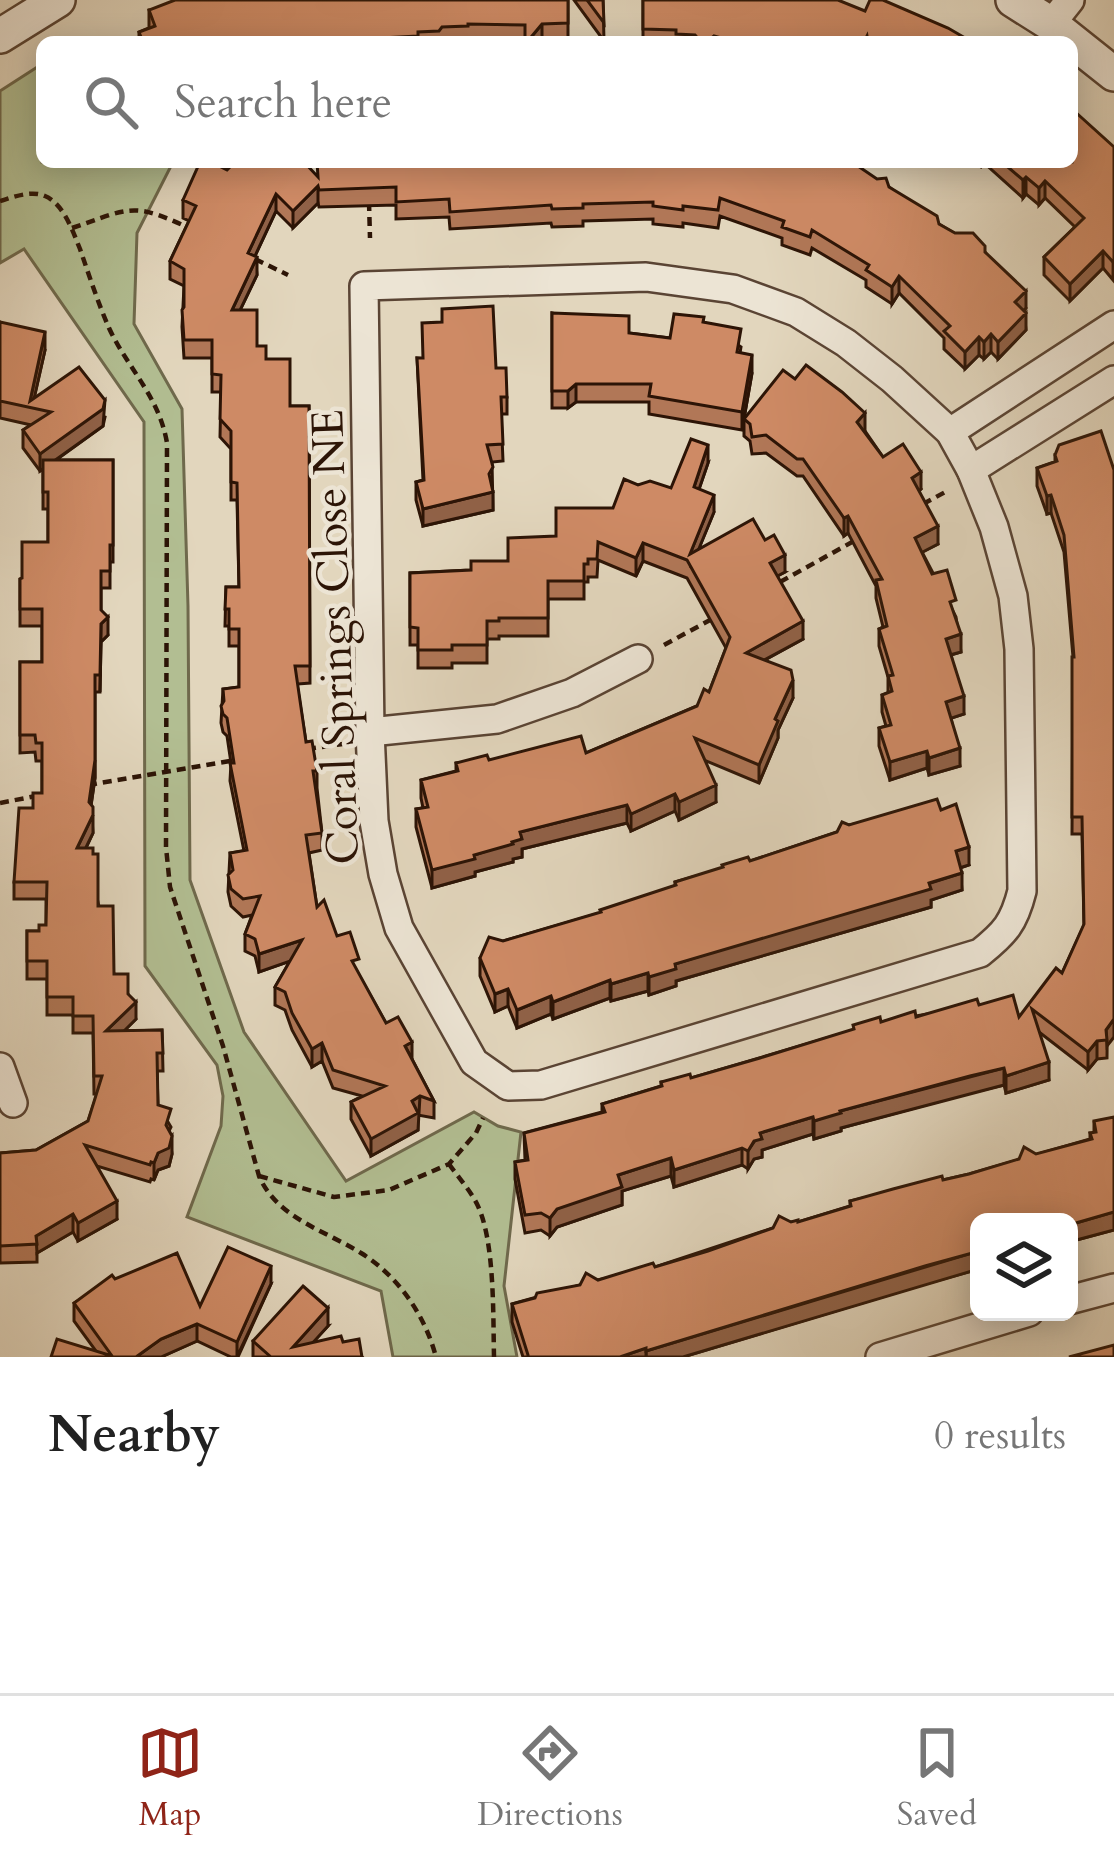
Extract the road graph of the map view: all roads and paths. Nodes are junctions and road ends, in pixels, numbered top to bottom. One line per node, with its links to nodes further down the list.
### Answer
1 (58, 0): 4 (street)
2 (1013, 0): 3 (street)
3 (1061, 12): 5 (street)
4 (0, 36)
5 (1114, 74)
6 (369, 200): 10 (path)
7 (0, 201): 8 (path)
8 (72, 228): 9 (path); 27 (path)
9 (191, 229)
10 (370, 238)
11 (249, 256): 12 (path)
12 (288, 275)
13 (1114, 325): 15 (street)
14 (1114, 380): 16 (street)
15 (950, 432): 16 (street, Coral Springs Close NE); 23 (street, Coral Springs Close NE)
16 (971, 470): 23 (street, Coral Springs Close NE)
17 (949, 490): 18 (path)
18 (909, 512)
19 (868, 534): 20 (path)
20 (766, 589)
21 (726, 611): 22 (path)
22 (638, 659): 23 (street)
23 (370, 732)
24 (343, 744): 25 (path)
25 (299, 750)
26 (255, 757): 27 (path)
27 (167, 770): 28 (path); 35 (path)
28 (83, 786)
29 (42, 794): 30 (path)
30 (0, 803)
31 (0, 1067): 32 (street)
32 (14, 1103)
33 (483, 1118): 34 (path)
34 (449, 1164): 35 (path); 40 (path)
35 (259, 1176): 39 (path)
36 (1114, 1292): 37 (street)
37 (1078, 1297)
38 (999, 1321): 41 (street)
39 (436, 1357)
40 (494, 1357)
41 (880, 1357)

